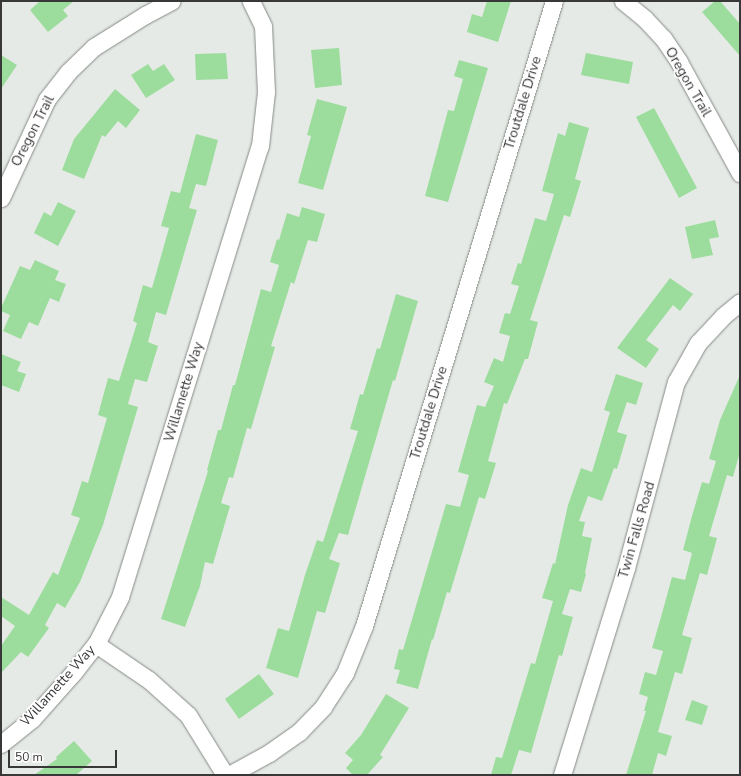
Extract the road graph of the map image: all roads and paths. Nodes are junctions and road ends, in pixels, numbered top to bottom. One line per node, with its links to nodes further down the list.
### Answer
1 (171, 1): 6 (street, Oregon Trail)
2 (251, 1): 8 (street, Willamette Way)
3 (554, 1): 11 (street, Troutdale Drive)
4 (623, 1): 5 (street, Oregon Trail)
5 (740, 173)
6 (1, 198)
7 (740, 302): 12 (street, Twin Falls Road)
8 (96, 644): 9 (street, Willamette Way); 10 (street)
9 (1, 744)
10 (225, 775)
11 (229, 775)
12 (562, 775)

